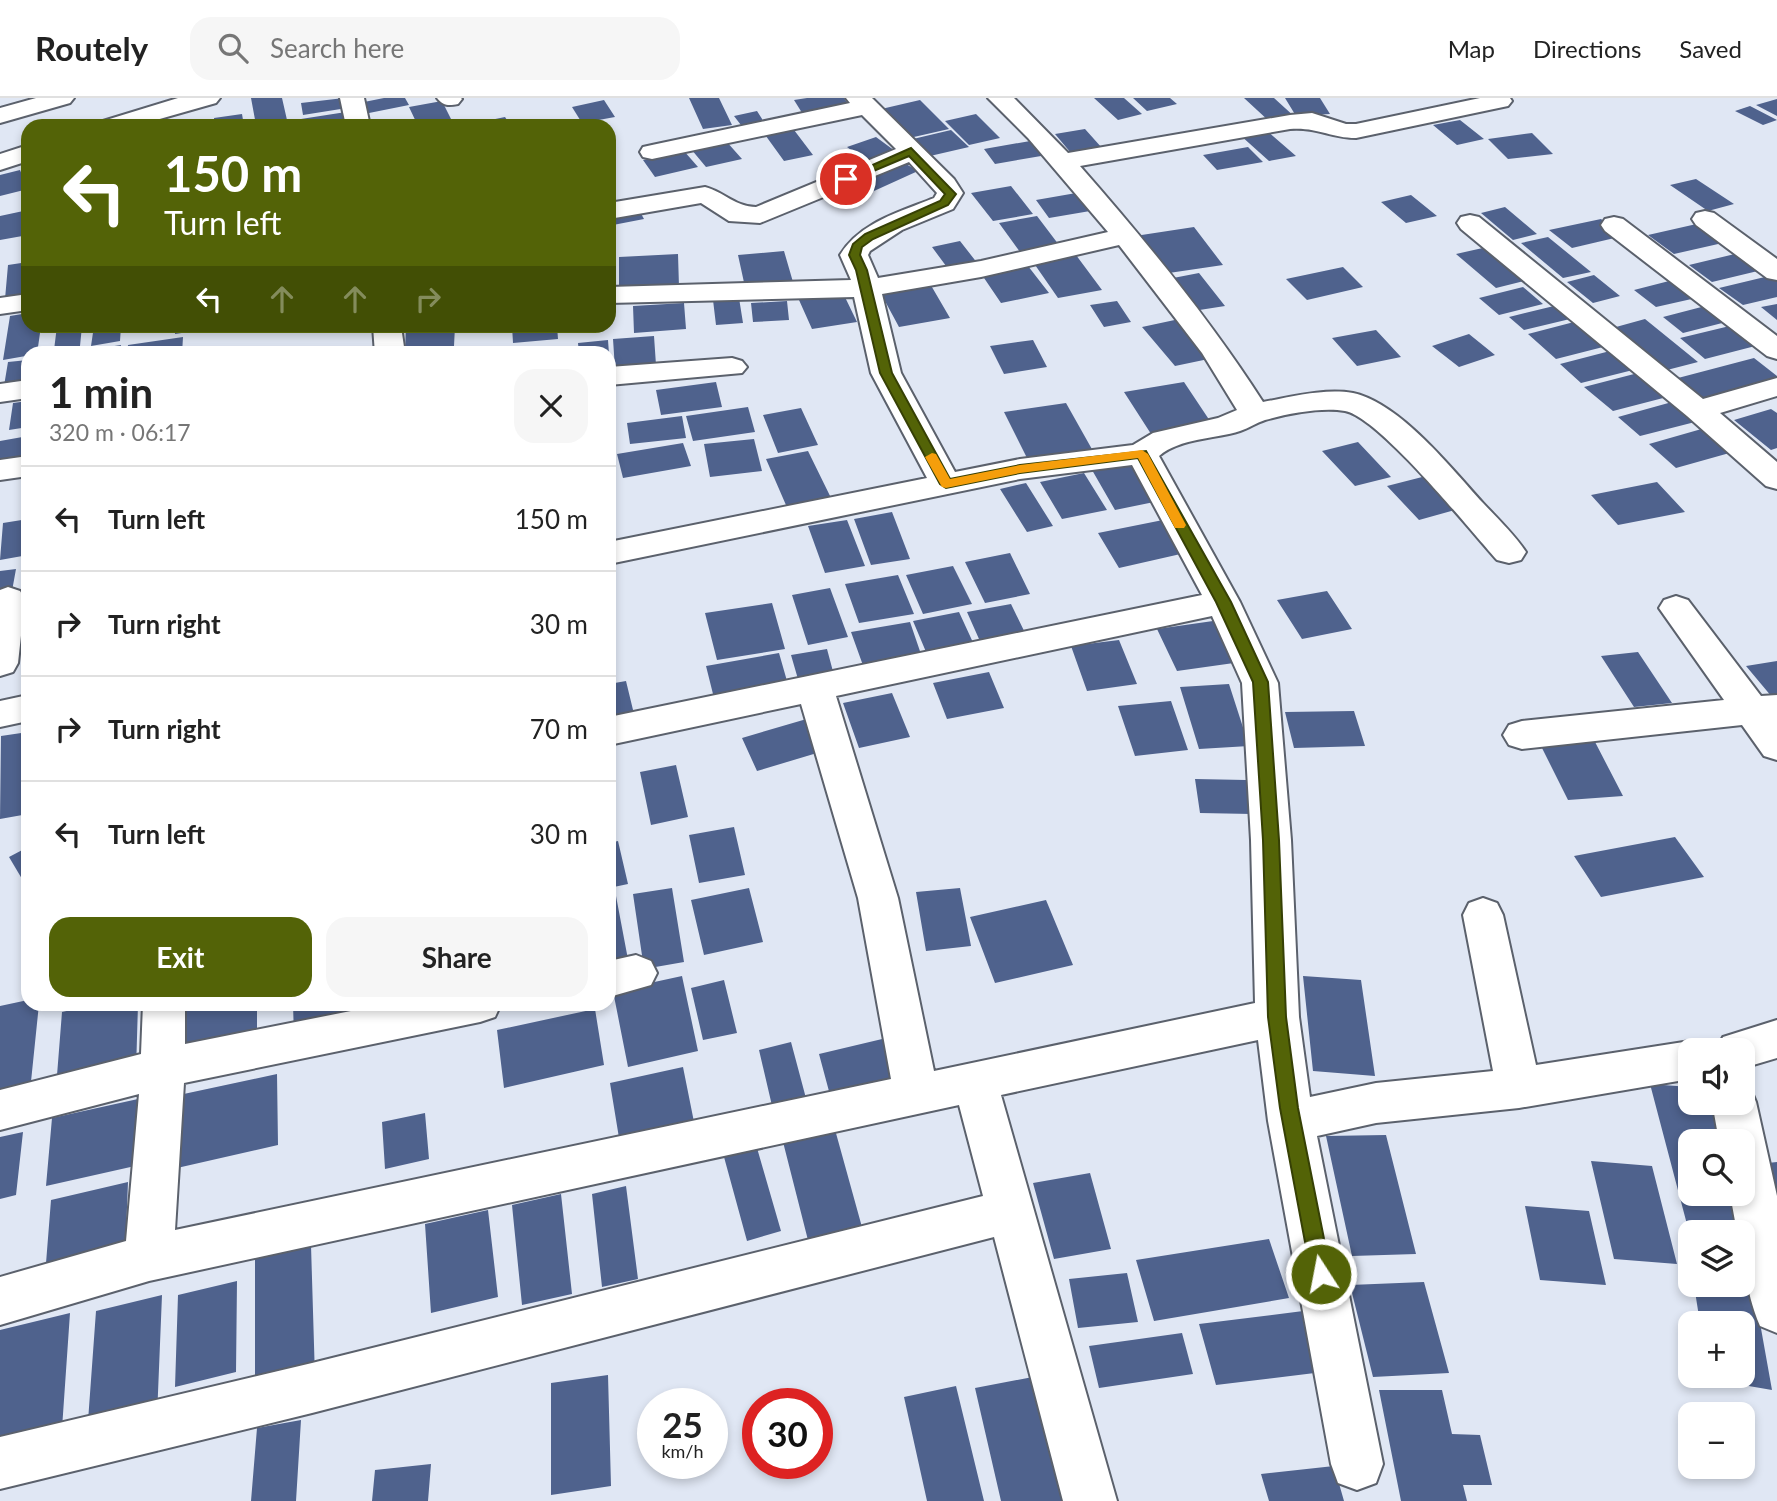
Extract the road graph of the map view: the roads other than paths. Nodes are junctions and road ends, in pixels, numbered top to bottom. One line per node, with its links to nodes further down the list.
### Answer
1 (62, 98): 7 (street)
2 (208, 98): 8 (street)
3 (352, 98): 9 (street)
4 (1000, 98): 14 (street)
5 (1500, 101): 14 (street)
6 (862, 102): 10 (street); 11 (street)
7 (0, 116)
8 (132, 119)
9 (356, 119)
10 (652, 152)
11 (911, 152): 15 (street); 21 (street)
12 (21, 155): 13 (street)
13 (0, 162)
14 (1062, 162): 19 (street)
15 (616, 210)
16 (1705, 219): 20 (street)
17 (1470, 223): 31 (street)
18 (1614, 225): 25 (street)
19 (1125, 236): 21 (street); 32 (street)
20 (1777, 272)
21 (866, 288): 22 (street); 37 (street)
22 (616, 295)
23 (21, 303): 24 (street)
24 (0, 306)
25 (1777, 350)
26 (732, 367): 27 (street)
27 (616, 375)
28 (1777, 387): 31 (street)
29 (21, 390): 30 (street)
30 (0, 393)
31 (1698, 410): 36 (street)
32 (1254, 413): 33 (street); 39 (street)
33 (1142, 454): 37 (street); 41 (street)
34 (21, 467): 35 (street)
35 (0, 470)
36 (1777, 479)
37 (946, 484): 38 (street)
38 (616, 552)
39 (1508, 552)
40 (8, 599): 43 (street)
41 (1223, 602): 44 (street); 54 (street)
42 (1676, 608): 46 (street)
43 (0, 663)
44 (815, 688): 48 (street); 61 (street)
45 (21, 710): 47 (street)
46 (1764, 710): 49 (street); 50 (street)
47 (0, 714)
48 (616, 730)
49 (1522, 735)
50 (1777, 746)
51 (1483, 915): 60 (street)
52 (163, 1011): 58 (street)
53 (445, 1011): 58 (street)
54 (1277, 1017): 59 (street); 63 (street)
55 (1777, 1039): 56 (street)
56 (1755, 1045)
57 (1678, 1062): 60 (street)
58 (163, 1068): 62 (street); 66 (street)
59 (975, 1082): 61 (street); 65 (street)
60 (1519, 1087): 63 (street)
61 (916, 1094): 66 (street)
62 (0, 1110)
63 (1292, 1121): 70 (street)
64 (1755, 1202): 68 (street)
65 (1011, 1211): 69 (street); 71 (street)
66 (149, 1258): 67 (street)
67 (0, 1301)
68 (1777, 1309)
69 (0, 1463)
70 (1357, 1464)
71 (1090, 1501)

